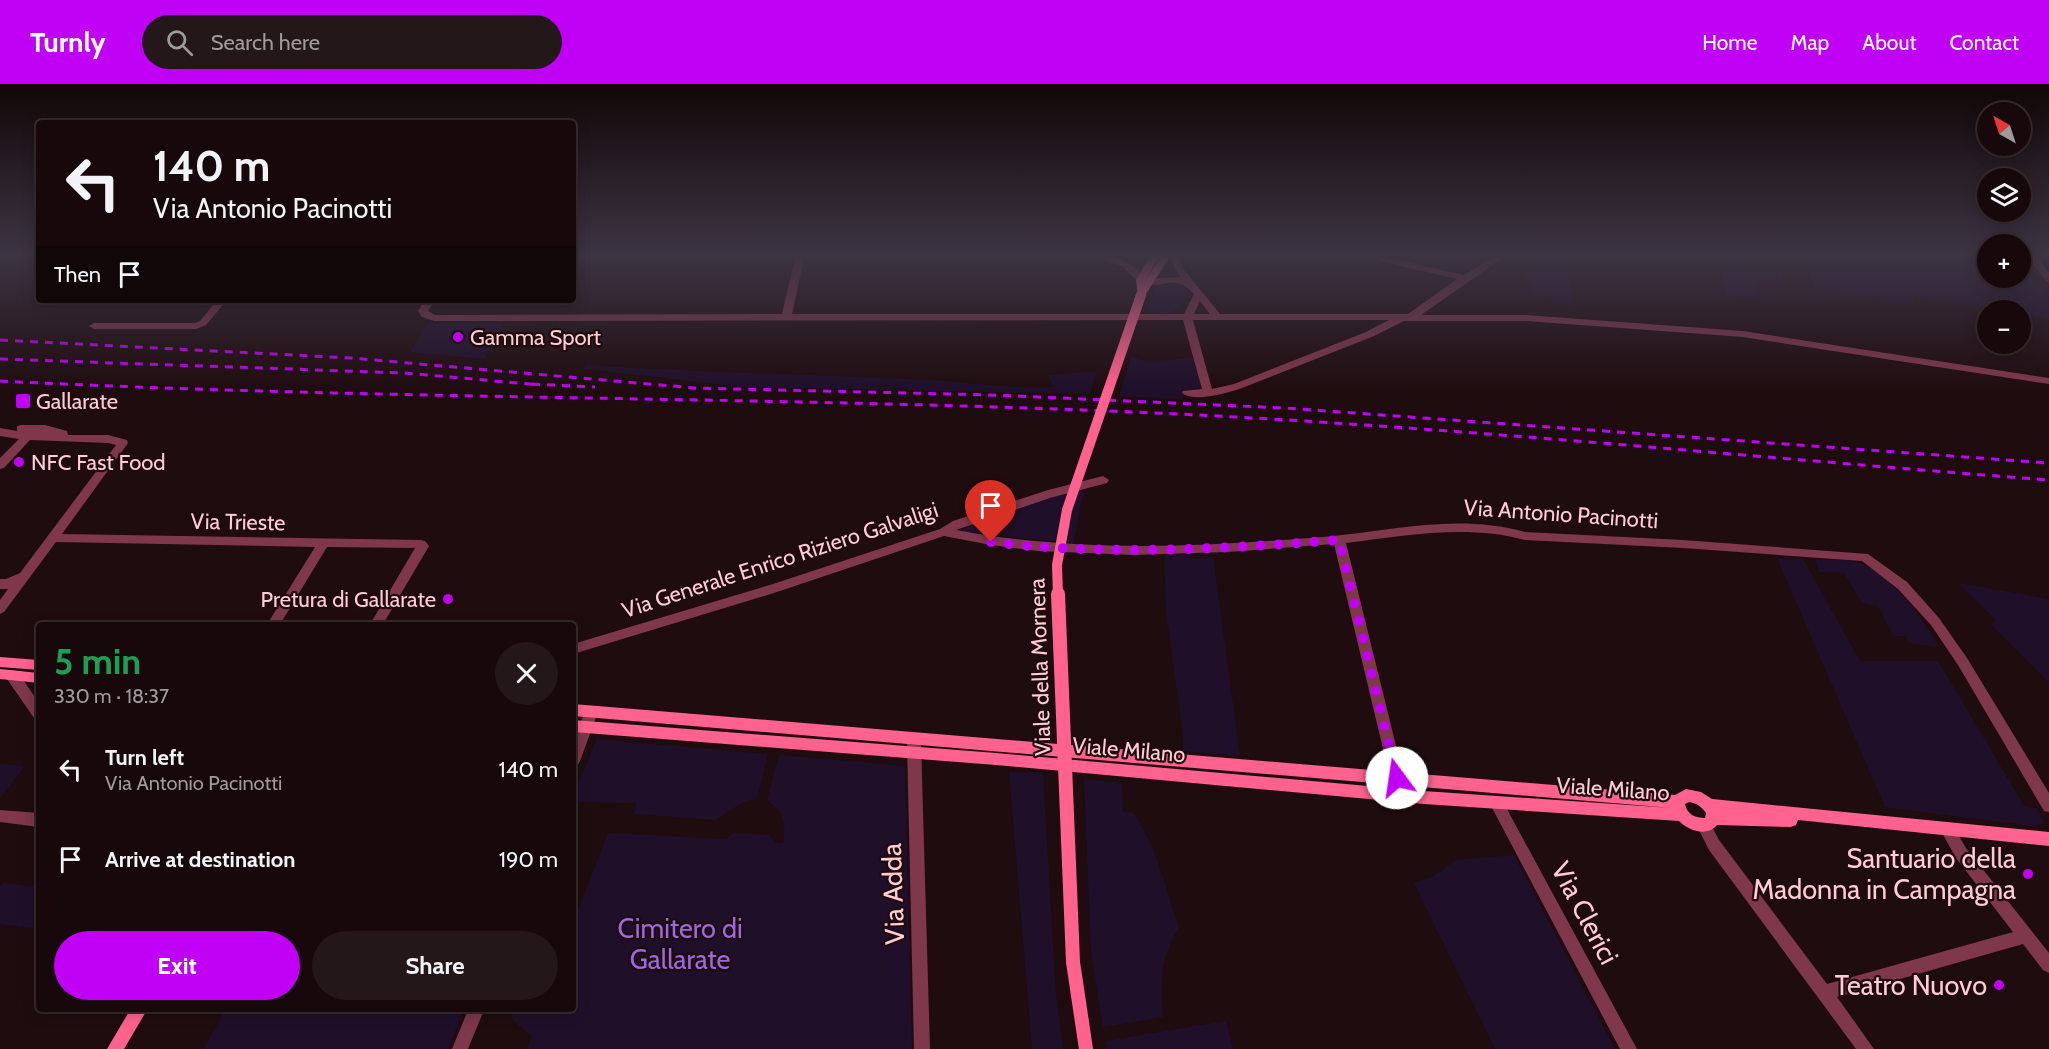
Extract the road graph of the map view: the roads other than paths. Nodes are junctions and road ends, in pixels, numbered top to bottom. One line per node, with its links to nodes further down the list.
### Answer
1 (790, 300): 10 (street)
2 (1139, 300): 58 (street, Viale della Mornera, bridge)
3 (1195, 300): 8 (street)
4 (1203, 300): 9 (street)
5 (1433, 300): 11 (street)
6 (220, 303): 12 (street)
7 (428, 303): 10 (street)
8 (1187, 317): 9 (street); 10 (street); 15 (street)
9 (1218, 317): 11 (street)
10 (786, 318)
11 (1407, 318): 13 (street); 15 (street)
12 (94, 326)
13 (2049, 381)
14 (1188, 393): 15 (street)
15 (1208, 393)
16 (5, 432): 17 (street); 18 (street)
17 (27, 437): 18 (street); 19 (street)
18 (73, 437): 22 (street)
19 (0, 465)
20 (1103, 480): 21 (street, Via Generale Enrico Riziero Galvaligi)
21 (944, 532): 23 (street, Via Antonio Pacinotti); 30 (street, Via Generale Enrico Riziero Galvaligi)
22 (51, 538): 24 (street, Via Trieste); 25 (street)
23 (1339, 540): 41 (street); 43 (street, Via Antonio Pacinotti)
24 (323, 543): 28 (street); 29 (street, Via Trieste)
25 (22, 577): 26 (street); 27 (street)
26 (0, 584)
27 (0, 609)
28 (274, 622)
29 (377, 622)
30 (576, 648)
31 (0, 662): 32 (street)
32 (36, 666)
33 (6, 675): 34 (street); 35 (street)
34 (36, 678)
35 (36, 710)
36 (576, 710): 37 (street, Viale Milano)
37 (591, 712): 38 (street); 40 (street, Viale Milano)
38 (579, 727): 39 (street); 40 (street, Viale Milano)
39 (576, 744)
40 (914, 745): 41 (street, Viale Milano); 42 (street, Viale Milano); 57 (street, Via Adda)
41 (1397, 778): 44 (street, Viale Milano)
42 (1496, 802): 44 (street, Viale Milano); 59 (street, Via Clerici)
43 (2049, 806)
44 (1680, 808): 46 (street); 46 (street)
45 (0, 816): 47 (street)
46 (1709, 816): 48 (street); 52 (street)
47 (36, 820)
48 (1948, 831): 49 (street); 50 (street)
49 (2049, 840)
50 (2024, 936): 51 (street); 52 (street)
51 (2049, 965)
52 (1825, 992): 60 (street)
53 (138, 1012): 55 (street)
54 (475, 1012): 56 (street)
55 (115, 1049)
56 (460, 1049)
57 (922, 1049)
58 (1086, 1049)
59 (1629, 1049)
60 (1866, 1049)

